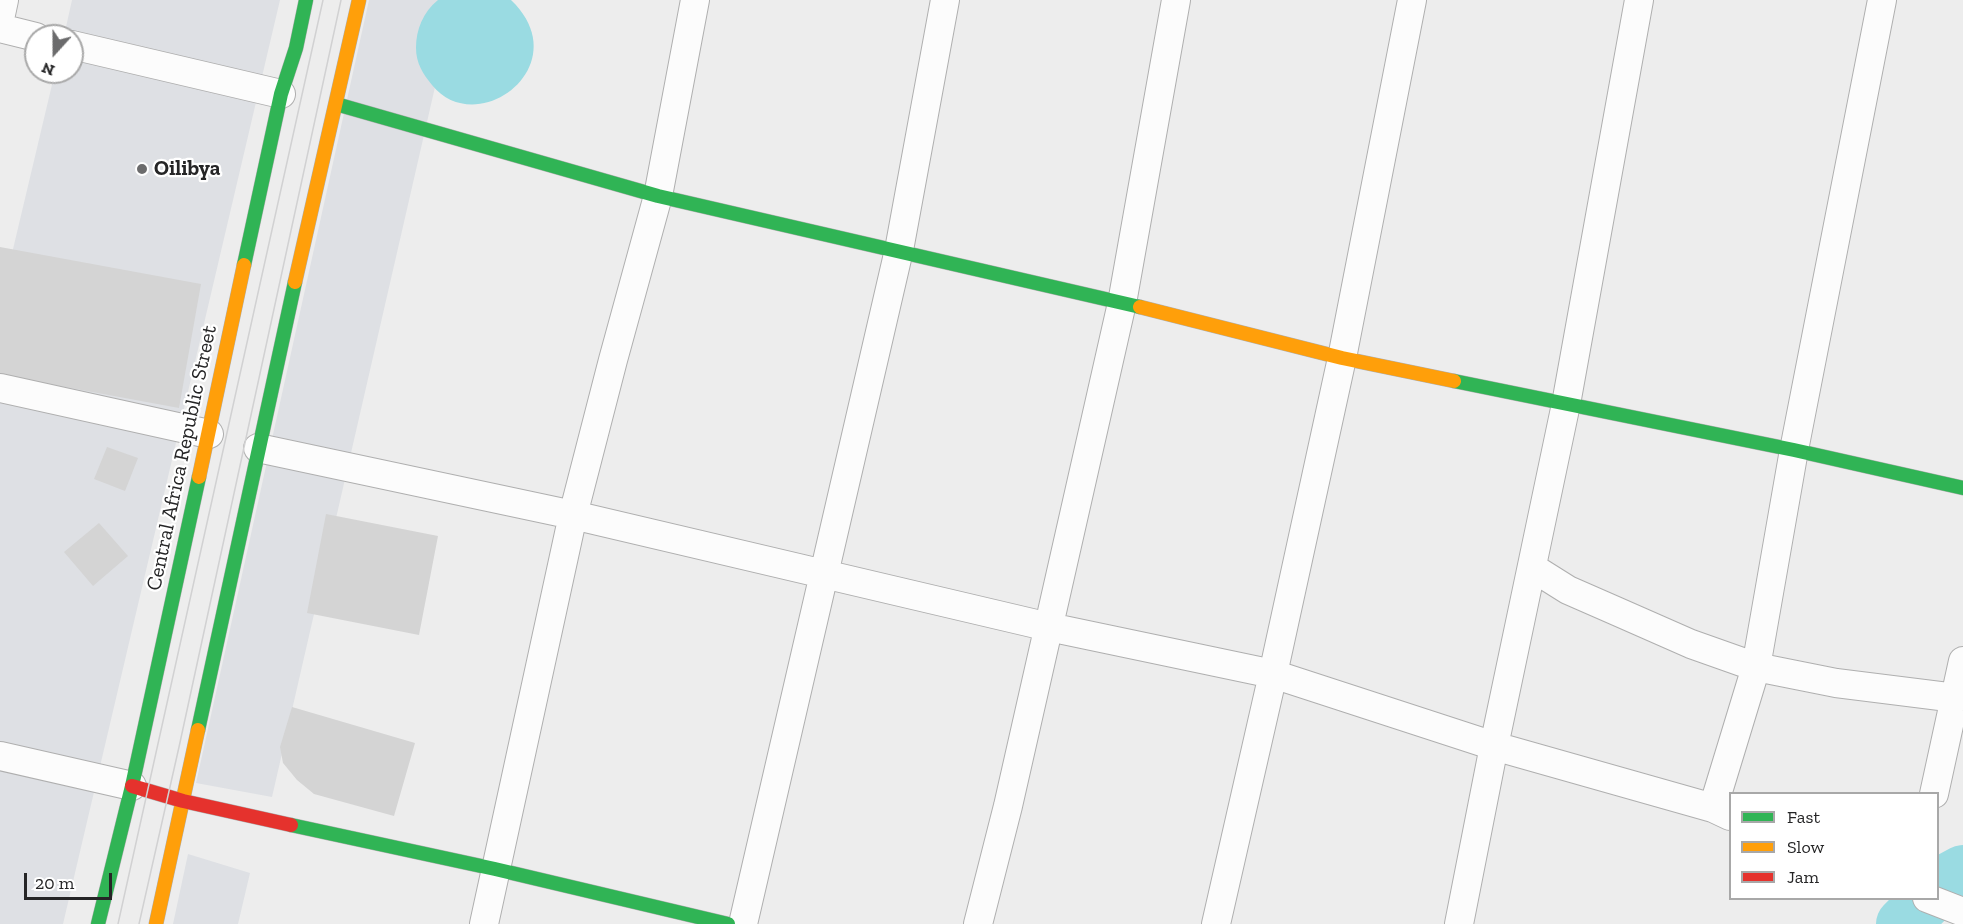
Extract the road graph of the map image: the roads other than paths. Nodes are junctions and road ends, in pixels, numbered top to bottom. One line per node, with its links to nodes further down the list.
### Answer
1 (4, 0): 10 (street)
2 (306, 0): 14 (street, Central Africa Republic Street)
3 (359, 0): 15 (street)
4 (695, 0): 16 (street)
5 (945, 0): 17 (street)
6 (1176, 0): 18 (street)
7 (1412, 0): 19 (street)
8 (1639, 0): 21 (street)
9 (1882, 0): 24 (street)
10 (0, 19)
11 (0, 28): 12 (street)
12 (24, 34)
13 (84, 48): 14 (street)
14 (281, 94): 22 (street, Central Africa Republic Street)
15 (336, 104): 16 (street); 23 (street)
16 (658, 196): 17 (street); 26 (street)
17 (898, 250): 18 (street); 28 (street)
18 (1122, 303): 19 (street); 29 (street)
19 (1342, 358): 21 (street); 32 (street)
20 (0, 388): 22 (street)
21 (1566, 404): 24 (street); 27 (street)
22 (209, 434): 36 (street, Central Africa Republic Street)
23 (258, 448): 26 (street); 38 (street)
24 (1794, 450): 25 (street); 31 (street)
25 (1963, 488)
26 (573, 515): 28 (street); 40 (street)
27 (1533, 568): 31 (street); 34 (street)
28 (824, 573): 29 (street); 47 (street)
29 (1049, 627): 32 (street); 48 (street)
30 (1963, 661): 33 (street)
31 (1756, 667): 33 (street); 39 (street)
32 (1273, 675): 34 (street); 49 (street)
33 (1956, 698): 37 (street)
34 (1494, 746): 39 (street); 50 (street)
35 (0, 756): 36 (street)
36 (132, 786): 38 (street); 43 (street, Central Africa Republic Street)
37 (1934, 792)
38 (183, 801): 40 (street); 44 (street)
39 (1722, 812)
40 (495, 869): 45 (street); 46 (street)
41 (1932, 900): 42 (street)
42 (1963, 912)
43 (98, 924)
44 (156, 924)
45 (484, 924)
46 (729, 924)
47 (743, 924)
48 (978, 924)
49 (1215, 924)
50 (1459, 924)

